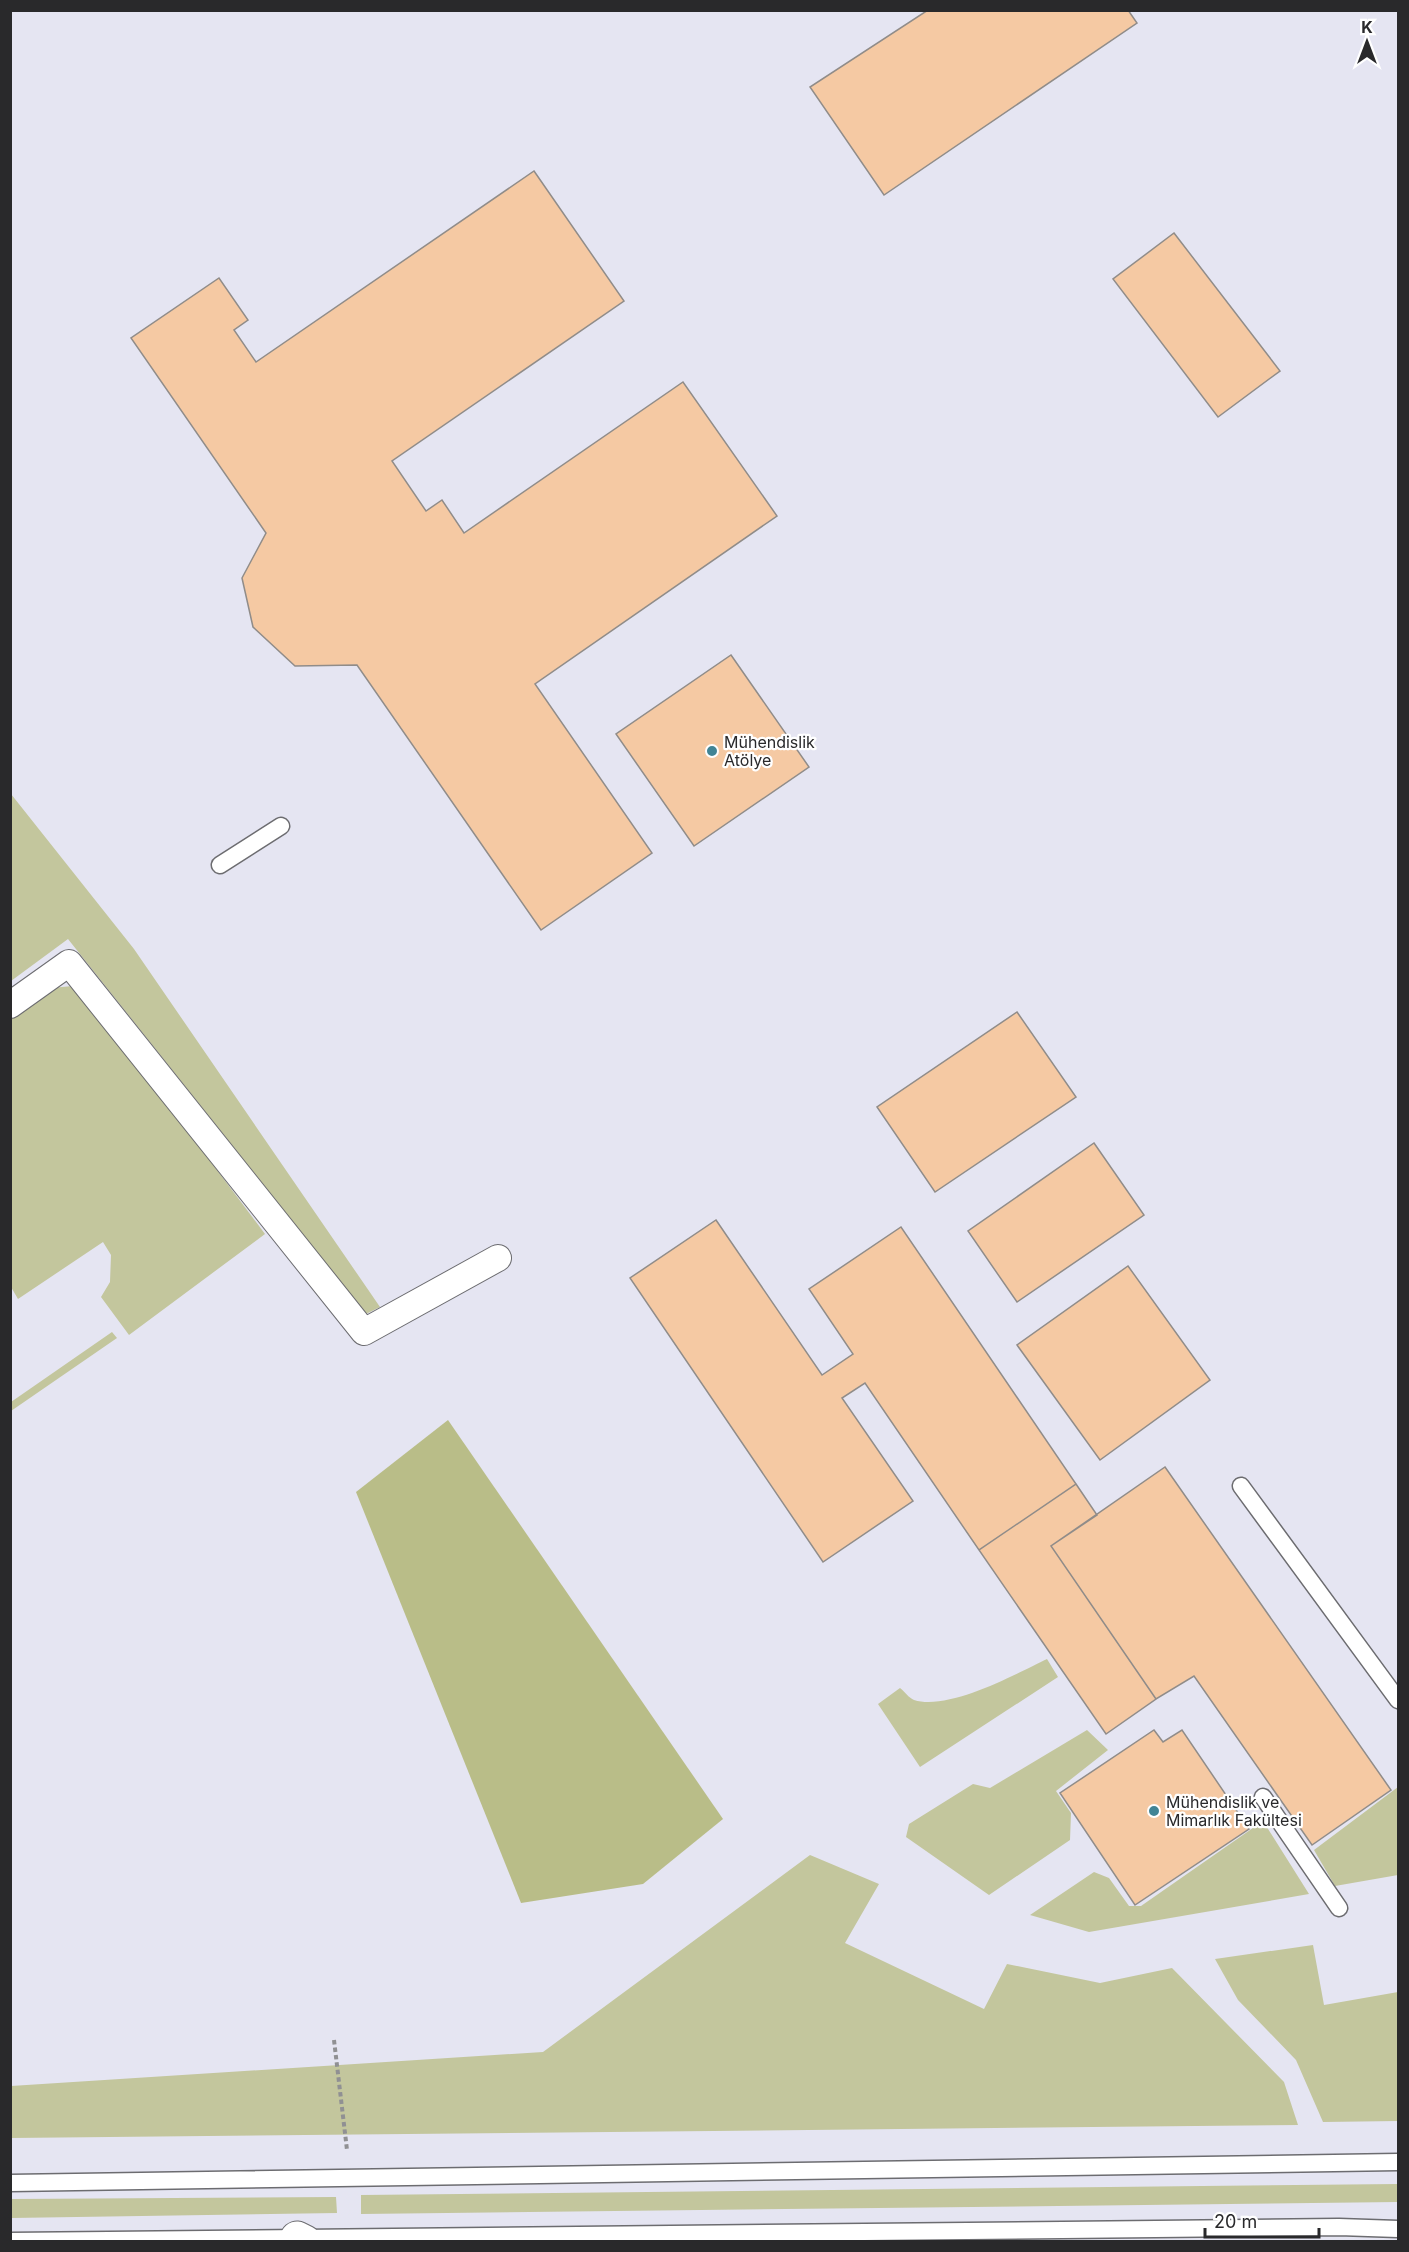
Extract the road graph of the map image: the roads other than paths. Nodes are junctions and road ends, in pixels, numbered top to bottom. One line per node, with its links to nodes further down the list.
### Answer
1 (280, 826): 2 (lane)
2 (220, 865)
3 (10, 1005): 4 (street)
4 (498, 1258)
5 (1241, 1486): 6 (lane)
6 (1398, 1700)
7 (1263, 1797): 8 (lane)
8 (1339, 1908)
9 (1398, 2162): 10 (lane)
10 (10, 2182)
11 (1398, 2229): 12 (lane)
12 (301, 2240): 13 (lane)
13 (10, 2241)

